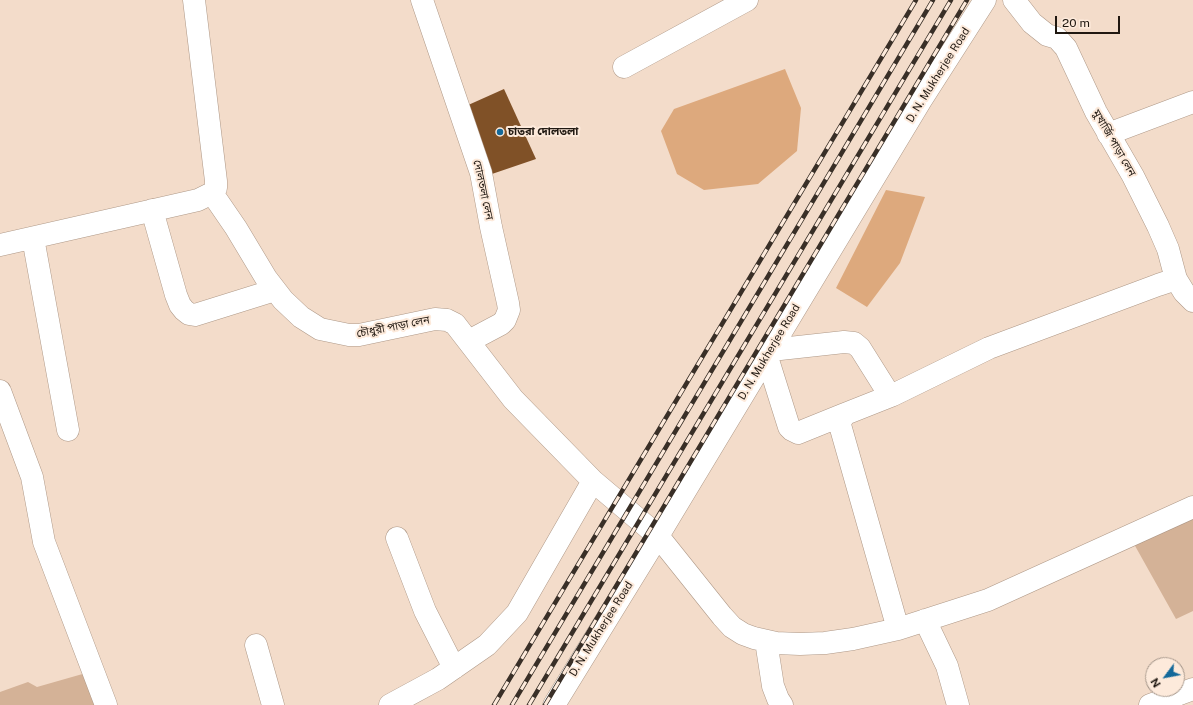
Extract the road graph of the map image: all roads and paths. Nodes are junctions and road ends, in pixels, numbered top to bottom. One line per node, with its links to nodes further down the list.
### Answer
1 (194, 0): 9 (street)
2 (422, 0): 16 (street, দোলতলা লেন)
3 (747, 0): 6 (street)
4 (985, 0): 17 (street, D. N. Mukherjee Road)
5 (1014, 0): 8 (street, মুখার্জি পাড়া লেন)
6 (624, 67)
7 (1193, 102): 8 (street)
8 (1108, 134): 13 (street, মুখার্জি পাড়া লেন)
9 (212, 193): 10 (street); 14 (street, চৌধুরী পাড়া লেন)
10 (152, 210): 11 (street); 14 (street)
11 (33, 238): 12 (street); 21 (street)
12 (0, 245)
13 (1176, 279): 15 (street, মুখার্জি পাড়া লেন); 19 (street)
14 (275, 290): 16 (street, চৌধুরী পাড়া লেন)
15 (1193, 301)
16 (469, 341): 22 (street, চৌধুরী পাড়া লেন)
17 (769, 353): 19 (street); 20 (street); 24 (street, D. N. Mukherjee Road)
18 (0, 391): 32 (street)
19 (893, 395): 20 (street)
20 (845, 414): 27 (street)
21 (68, 430)
22 (593, 482): 24 (street, চৌধুরী পাড়া লেন); 30 (street)
23 (1193, 507): 26 (street, চৌধুরী পাড়া লেন)
24 (658, 536): 28 (street, চৌধুরী পাড়া লেন); 35 (street, D. N. Mukherjee Road)
25 (397, 538): 30 (street)
26 (924, 620): 27 (street, চৌধুরী পাড়া লেন); 37 (street)
27 (898, 629): 28 (street, চৌধুরী পাড়া লেন)
28 (766, 640): 36 (street)
29 (256, 645): 33 (street)
30 (454, 668): 34 (street)
31 (1193, 689): 38 (street)
32 (106, 705)
33 (273, 705)
34 (390, 705)
35 (554, 705)
36 (782, 705)
37 (958, 705)
38 (1150, 705)

